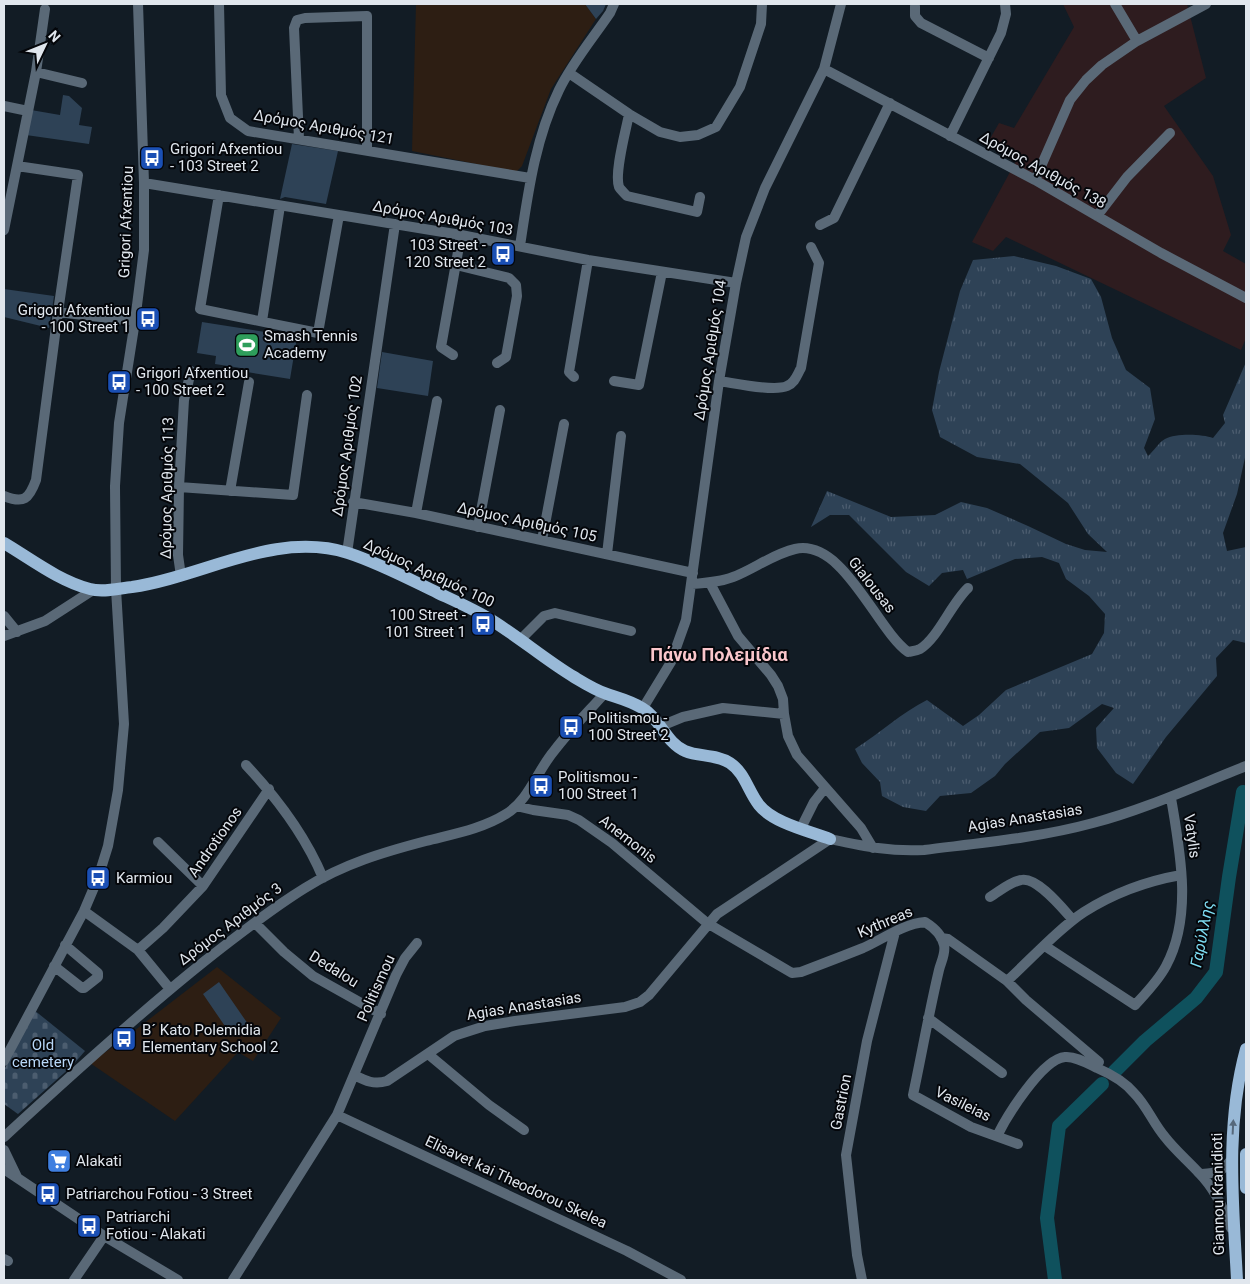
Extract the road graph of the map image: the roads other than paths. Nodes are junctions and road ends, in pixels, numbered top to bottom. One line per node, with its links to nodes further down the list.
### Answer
1 (138, 4): 28 (street, Grigori Afxentiou)
2 (220, 4): 23 (street, Δρόμος Αριθμός 121)
3 (614, 4): 15 (street)
4 (762, 4): 20 (street)
5 (841, 4): 13 (street, Δρόμος Αριθμός 104)
6 (1005, 4): 12 (street)
7 (1116, 4): 11 (street)
8 (1206, 4): 11 (street)
9 (915, 6): 12 (street)
10 (45, 9): 14 (street)
11 (1137, 41): 27 (street)
12 (989, 58): 22 (street)
13 (824, 69): 17 (street, Δρόμος Αριθμός 138); 43 (street, Δρόμος Αριθμός 104)
14 (36, 72): 16 (street); 19 (street)
15 (569, 73): 20 (street); 26 (street)
16 (82, 83)
17 (890, 103): 22 (street, Δρόμος Αριθμός 138); 35 (street)
18 (4, 106): 19 (street)
19 (28, 111): 25 (street)
20 (629, 114): 30 (street)
21 (1170, 133): 33 (street)
22 (950, 136): 27 (street, Δρόμος Αριθμός 138)
23 (299, 140): 24 (street, Δρόμος Αριθμός 121); 24 (street)
24 (367, 150): 26 (street, Δρόμος Αριθμός 121)
25 (17, 166): 36 (street); 45 (street)
26 (530, 178): 38 (street)
27 (1035, 180): 33 (street, Δρόμος Αριθμός 138)
28 (144, 183): 29 (street, Δρόμος Αριθμός 103); 46 (street, Grigori Afxentiou)
29 (219, 195): 31 (street, Δρόμος Αριθμός 103); 47 (street)
30 (700, 197)
31 (280, 206): 32 (street, Δρόμος Αριθμός 103); 47 (street)
32 (339, 215): 34 (street, Δρόμος Αριθμός 103); 47 (street)
33 (1097, 216): 44 (street, Δρόμος Αριθμός 138)
34 (396, 224): 37 (street, Δρόμος Αριθμός 103); 63 (street, Δρόμος Αριθμός 102)
35 (820, 225)
36 (4, 230)
37 (461, 235): 38 (street, Δρόμος Αριθμός 103); 41 (street)
38 (520, 246): 40 (street, Δρόμος Αριθμός 103)
39 (811, 247): 53 (street)
40 (588, 260): 42 (street, Δρόμος Αριθμός 103); 51 (street)
41 (456, 265): 48 (street); 49 (street)
42 (662, 272): 43 (street, Δρόμος Αριθμός 103); 52 (street)
43 (736, 283): 53 (street, Δρόμος Αριθμός 104)
44 (1246, 298)
45 (58, 312): 46 (street); 62 (street)
46 (135, 321): 75 (street, Grigori Afxentiou)
47 (262, 321)
48 (453, 355)
49 (497, 363)
50 (191, 371): 60 (street, Δρόμος Αριθμός 113)
51 (574, 377)
52 (614, 381)
53 (719, 381): 70 (street, Δρόμος Αριθμός 104)
54 (249, 382): 61 (street)
55 (307, 395): 61 (street)
56 (437, 401): 64 (street)
57 (500, 410): 65 (street)
58 (564, 424): 66 (street)
59 (621, 436): 69 (street)
60 (178, 487): 61 (street); 71 (street, Δρόμος Αριθμός 113)
61 (230, 490)
62 (4, 496)
63 (354, 502): 64 (street, Δρόμος Αριθμός 105); 68 (street, Δρόμος Αριθμός 102)
64 (416, 513): 65 (street, Δρόμος Αριθμός 105)
65 (478, 527): 66 (street, Δρόμος Αριθμός 105)
66 (542, 540): 69 (street, Δρόμος Αριθμός 105)
67 (4, 543): 76 (main road)
68 (347, 553): 71 (main road, Δρόμος Αριθμός 100); 81 (main road, Δρόμος Αριθμός 100)
69 (607, 554): 70 (street, Δρόμος Αριθμός 105)
70 (694, 573): 73 (street, Δρόμος Αριθμός 104)
71 (181, 576): 75 (main road, Δρόμος Αριθμός 100)
72 (710, 583): 73 (street, Gialousas); 74 (street, Gialousas); 84 (street)
73 (692, 584): 83 (street, Δρόμος Αριθμός 104)
74 (968, 588)
75 (116, 589): 76 (main road, Δρόμος Αριθμός 100); 100 (street)
76 (92, 590): 79 (street)
77 (4, 616): 79 (street)
78 (631, 631): 81 (street)
79 (17, 632): 80 (street)
80 (4, 636)
81 (521, 639): 82 (main road, Δρόμος Αριθμός 100)
82 (605, 693): 83 (main road, Δρόμος Αριθμός 100); 91 (street)
83 (643, 708): 85 (main road, Agias Anastasias)
84 (784, 714): 85 (street); 88 (street)
85 (661, 726): 92 (main road, Agias Anastasias)
86 (246, 765): 89 (street)
87 (1246, 766): 90 (street, Agias Anastasias)
88 (825, 788): 92 (street); 95 (street)
89 (269, 789): 97 (street); 98 (street, Androtionos)
90 (1171, 798): 95 (street, Agias Anastasias); 96 (street, Vatylis)
91 (516, 806): 97 (street, Δρόμος Αριθμός 3); 103 (street, Anemonis)
92 (801, 828): 93 (main road, Agias Anastasias)
93 (830, 838): 95 (street, Agias Anastasias); 103 (street, Agias Anastasias)
94 (158, 842): 98 (street)
95 (873, 848)
96 (1181, 876): 101 (street, Vatylis); 108 (street)
97 (323, 878): 102 (street, Δρόμος Αριθμός 3)
98 (203, 886): 109 (street, Androtionos)
99 (990, 897): 101 (street)
100 (84, 911): 107 (street); 109 (street)
101 (1073, 920): 108 (street, Vatylis)
102 (255, 923): 112 (street, Δρόμος Αριθμός 3); 113 (street, Dedalou)
103 (708, 923): 104 (street, Kythreas); 116 (street, Agias Anastasias)
104 (895, 932): 105 (street, Kythreas); 139 (street, Gastrion)
105 (941, 938): 111 (street); 114 (street)
106 (417, 943): 113 (street, Politismou)
107 (66, 945): 110 (street); 110 (street)
108 (1045, 946): 111 (street, Vatylis)
109 (138, 950): 112 (street)
110 (54, 966): 117 (street)
111 (1007, 981): 118 (street)
112 (170, 989): 124 (street, Δρόμος Αριθμός 3)
113 (381, 1014): 120 (street, Politismou)
114 (928, 1018): 119 (street); 123 (street, Vasileias)
115 (1246, 1049): 128 (main road, Giannou Kranidioti, one-way to 115)
116 (428, 1054): 120 (street, Agias Anastasias); 122 (street)
117 (4, 1061)
118 (1099, 1062)
119 (1002, 1072)
120 (354, 1076): 121 (street)
121 (337, 1115): 137 (street); 138 (street, Elisavet kai Theodorou Skelea)
122 (524, 1130)
123 (997, 1136): 125 (street, Vasileias); 130 (street)
124 (4, 1137)
125 (1018, 1144)
126 (4, 1150): 131 (street)
127 (1246, 1154): 132 (main road, Giannou Kranidioti)
128 (1231, 1160): 130 (street); 134 (main road, Giannou Kranidioti)
129 (4, 1169): 131 (street)
130 (1201, 1174): 134 (street)
131 (18, 1178): 133 (street)
132 (1246, 1188)
133 (104, 1236): 135 (street); 136 (street)
134 (1235, 1239): 140 (main road, Giannou Kranidioti)
135 (74, 1280)
136 (178, 1280)
137 (233, 1280)
138 (681, 1280)
139 (862, 1280)
140 (1237, 1280)

